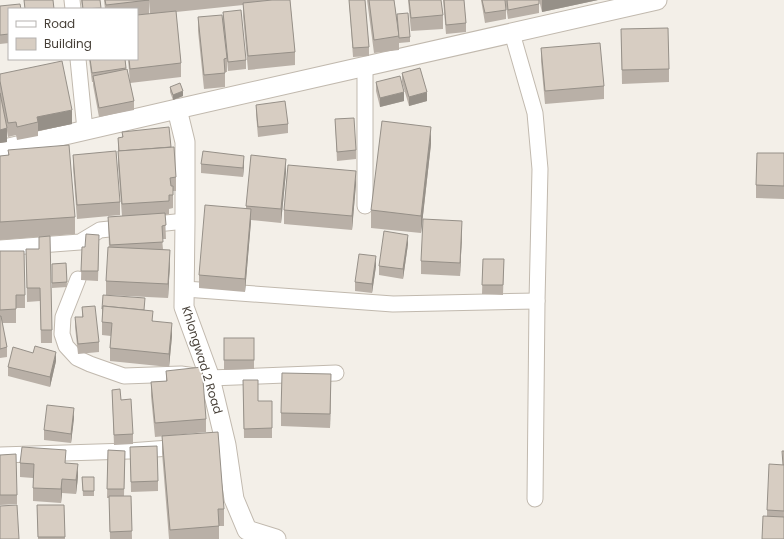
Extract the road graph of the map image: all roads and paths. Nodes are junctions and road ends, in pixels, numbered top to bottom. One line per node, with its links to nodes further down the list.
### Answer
1 (657, 0): 2 (street)
2 (512, 33): 4 (street); 13 (street)
3 (78, 60): 6 (street)
4 (365, 66): 5 (street); 8 (street)
5 (177, 108): 6 (street); 9 (street, Khlongwad 2 Road)
6 (85, 130): 7 (street)
7 (0, 150)
8 (365, 206)
9 (185, 221): 10 (street); 12 (street, Khlongwad 2 Road)
10 (0, 248)
11 (78, 279): 15 (street)
12 (185, 289): 13 (street); 15 (street, Khlongwad 2 Road)
13 (537, 301): 18 (street)
14 (336, 373): 15 (street)
15 (210, 378): 16 (street, Khlongwad 2 Road)
16 (211, 446): 17 (street); 19 (street, Khlongwad 2 Road)
17 (0, 455)
18 (535, 499)
19 (244, 536): 20 (street, Khlongwad 2 Road)
20 (276, 539)

